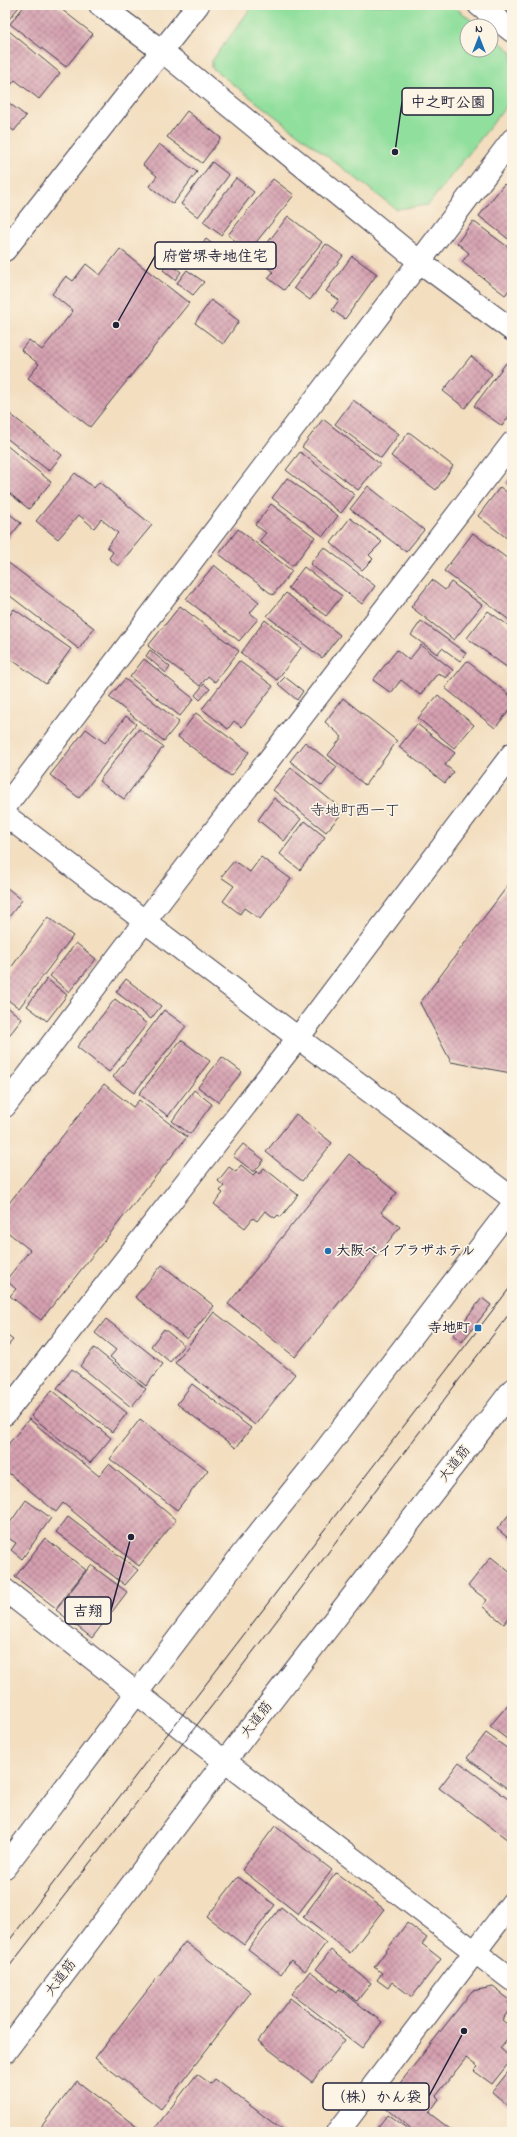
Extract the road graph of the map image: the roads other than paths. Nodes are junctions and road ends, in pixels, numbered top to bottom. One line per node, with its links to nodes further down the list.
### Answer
1 (100, 5): 5 (street)
2 (198, 5): 5 (street)
3 (479, 5): 4 (street)
4 (512, 31)
5 (162, 51): 7 (street); 8 (street)
6 (512, 140): 8 (street)
7 (5, 250)
8 (420, 262): 9 (street); 12 (street)
9 (512, 330)
10 (512, 442): 14 (street)
11 (512, 754): 15 (street)
12 (5, 807)
13 (5, 815): 14 (street)
14 (145, 921): 15 (street); 16 (street)
15 (298, 1038): 17 (street); 20 (street)
16 (5, 1106)
17 (512, 1198)
18 (512, 1206): 22 (street)
19 (512, 1390): 23 (street, 大道筋)
20 (5, 1414)
21 (5, 1590): 22 (street)
22 (137, 1694): 23 (street); 24 (street)
23 (225, 1761): 26 (street); 28 (street, 大道筋)
24 (5, 1866)
25 (512, 1903): 26 (street)
26 (474, 1952): 27 (street); 29 (street)
27 (512, 1980)
28 (5, 2052)
29 (338, 2132)

